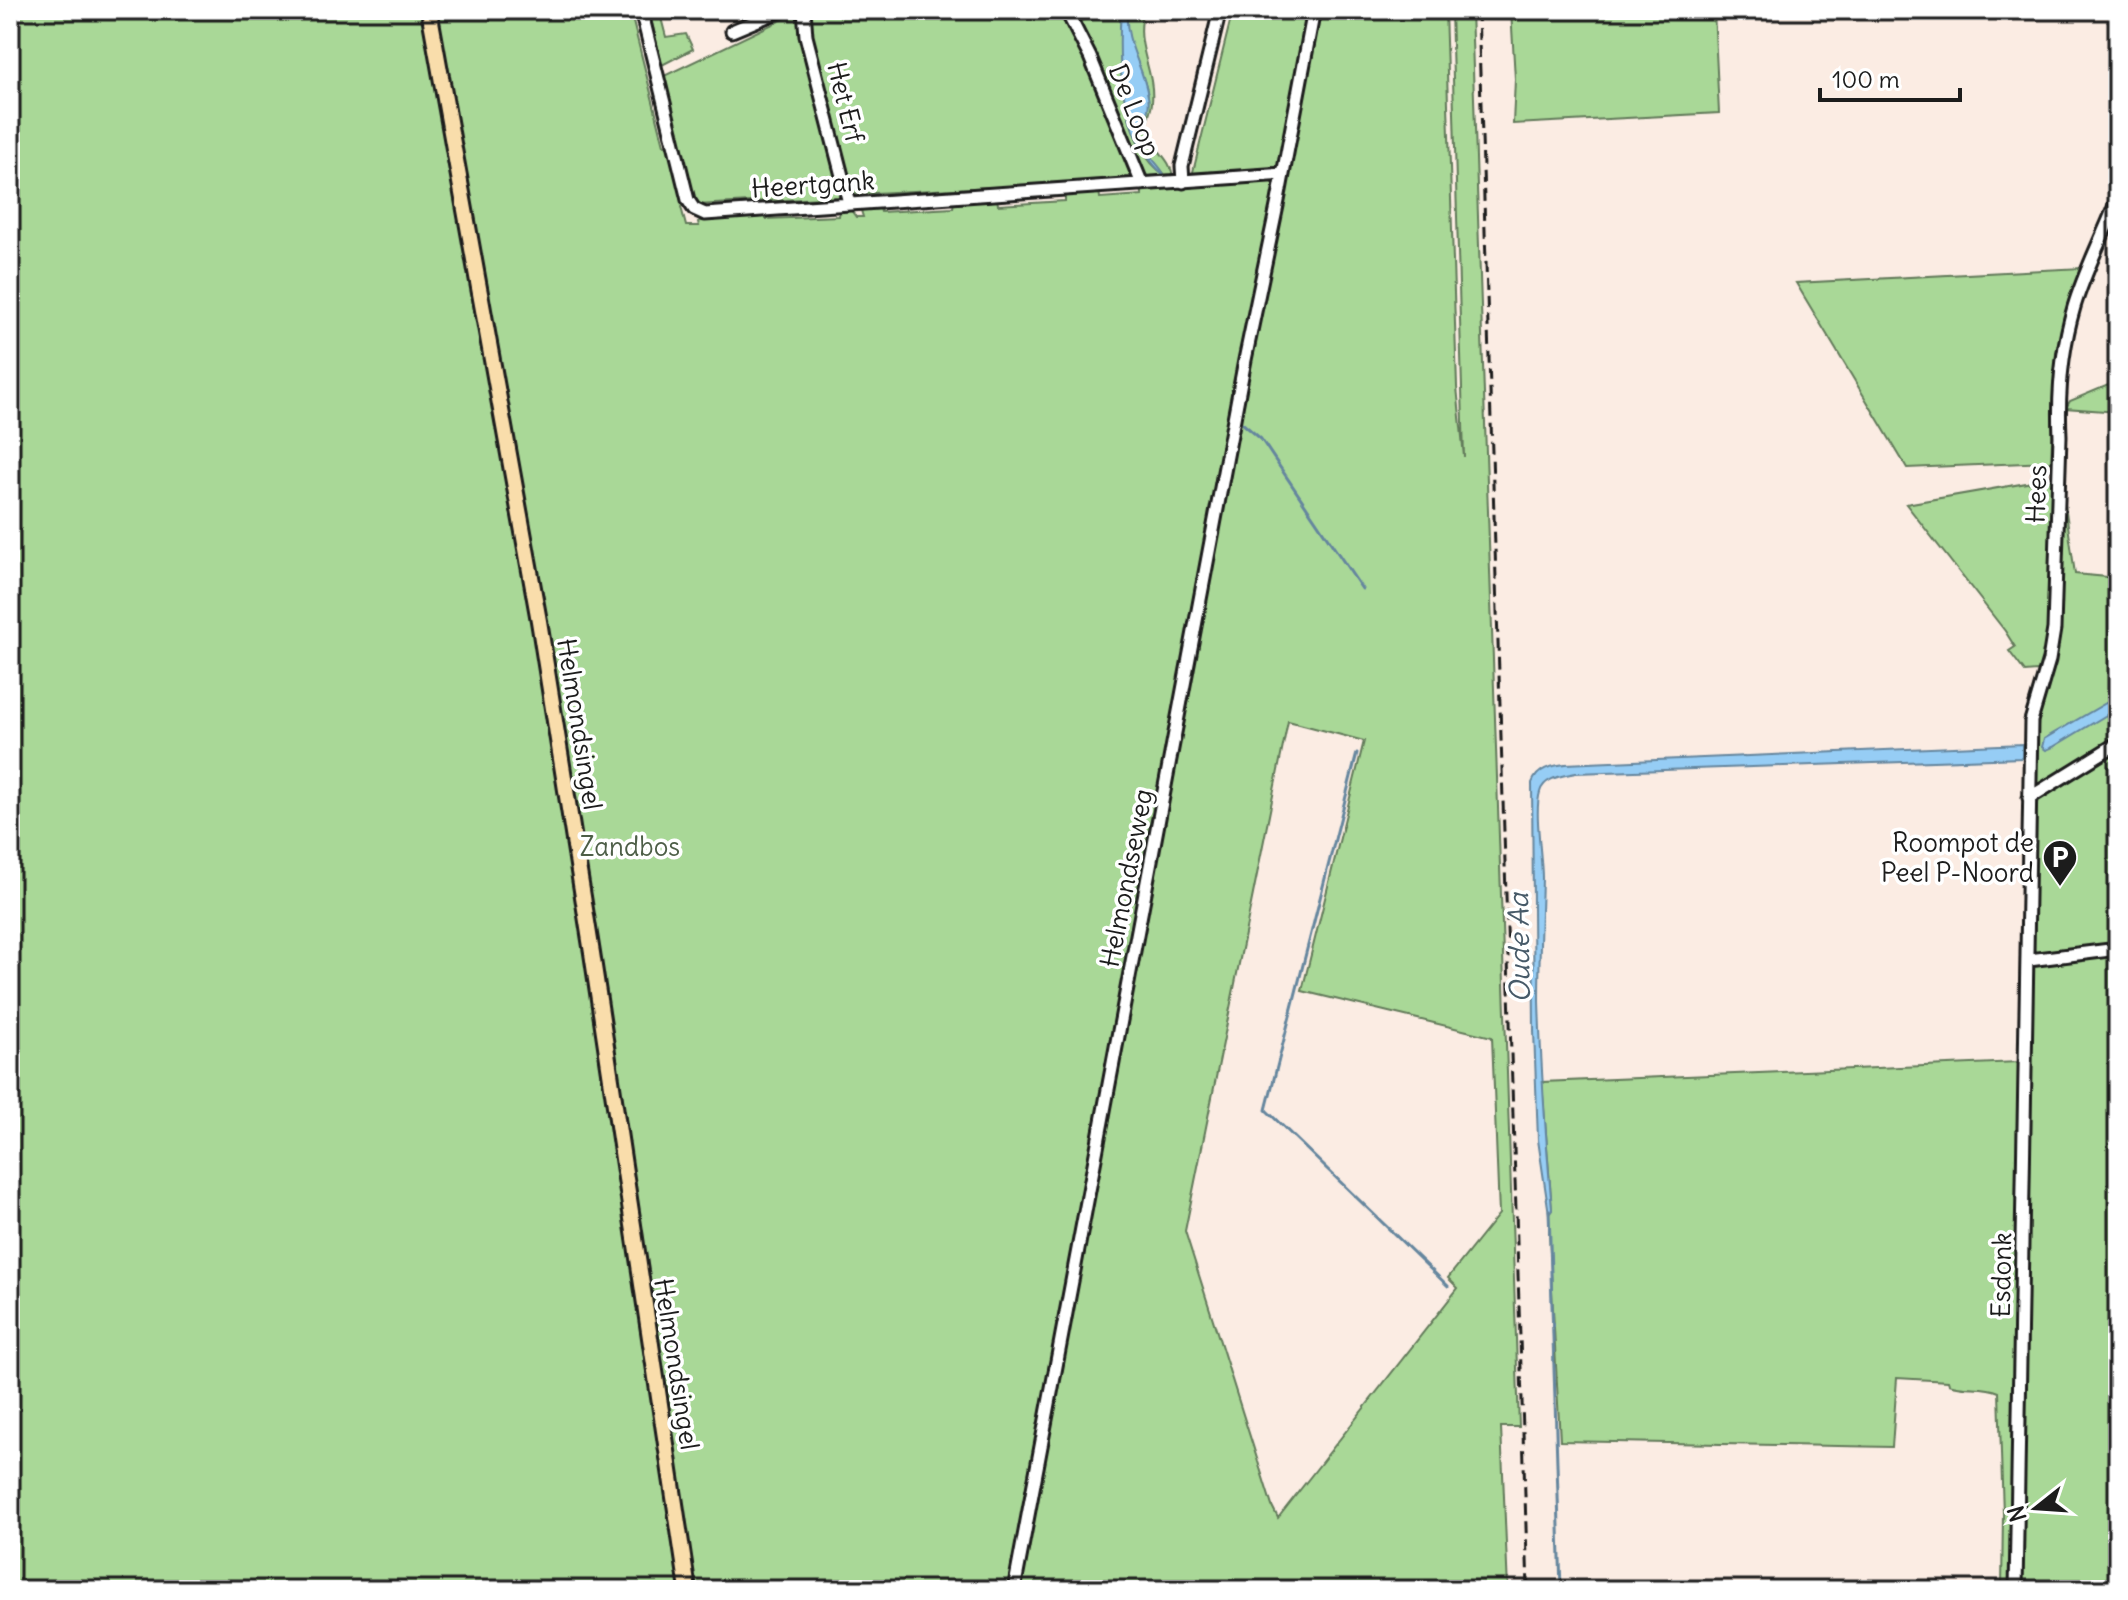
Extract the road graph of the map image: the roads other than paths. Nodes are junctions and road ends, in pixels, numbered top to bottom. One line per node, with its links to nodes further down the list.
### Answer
1 (429, 10): 18 (main road, Helmondsingel)
2 (641, 10): 13 (street, Heertgank)
3 (782, 10): 8 (street)
4 (804, 10): 13 (street, Het Erf)
5 (1066, 10): 11 (street, De Loop)
6 (1220, 10): 10 (street)
7 (1314, 10): 9 (street, Helmondseweg)
8 (732, 31)
9 (1283, 174): 10 (street); 19 (street, Helmondseweg)
10 (1183, 182): 11 (street)
11 (1142, 184): 13 (street, Heertgank)
12 (2118, 198): 15 (street, Hees)
13 (849, 203)
14 (2118, 743): 15 (street)
15 (2029, 798): 17 (street, Hees)
16 (2118, 949): 17 (street)
17 (2029, 960): 20 (street, Esdonk)
18 (688, 1590)
19 (1014, 1590)
20 (2016, 1590)

